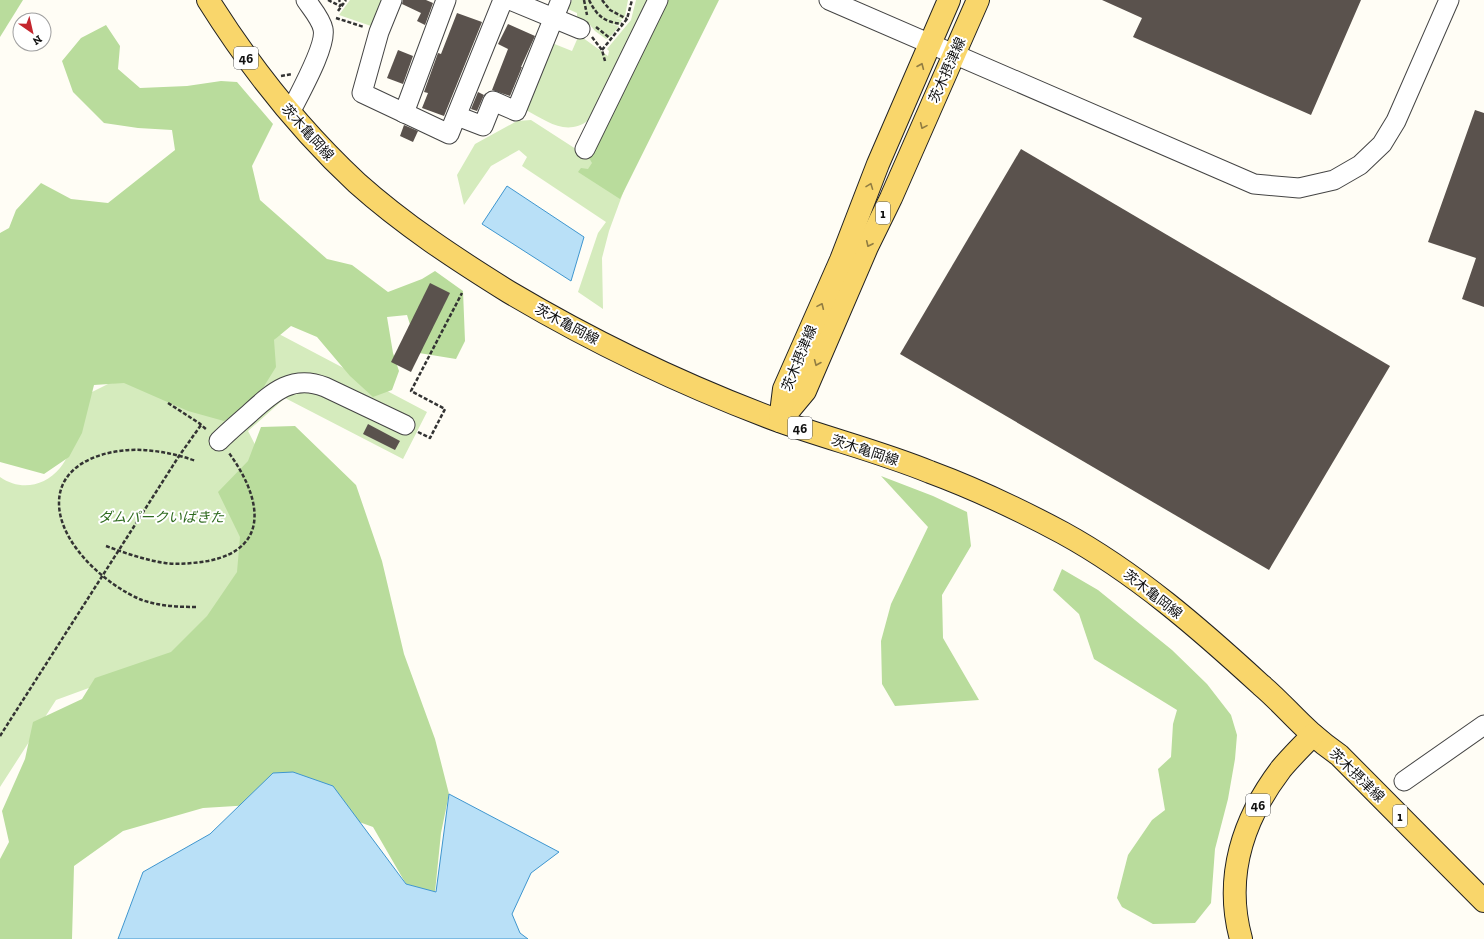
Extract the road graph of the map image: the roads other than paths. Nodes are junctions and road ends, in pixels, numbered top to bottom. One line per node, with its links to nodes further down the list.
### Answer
1 (208, 0): 17 (main road, 茨木亀岡線 / 46)
2 (306, 0): 17 (street)
3 (392, 0): 18 (street)
4 (446, 0): 18 (street)
5 (503, 0): 19 (street)
6 (510, 0): 13 (street)
7 (561, 0): 13 (street)
8 (658, 0): 20 (street)
9 (829, 0): 15 (street)
10 (949, 0): 15 (main road, 茨木摂津線 / 1)
11 (978, 0): 16 (main road, 茨木摂津線 / 1)
12 (1449, 0): 16 (street)
13 (553, 18): 14 (street); 19 (street)
14 (580, 29)
15 (931, 43): 16 (street); 21 (main road, 茨木摂津線 / 1, one-way to 15)
16 (955, 54): 21 (main road, 茨木摂津線 / 1, one-way to 21)
17 (290, 113): 21 (main road, 茨木亀岡線 / 46)
18 (404, 113): 19 (street)
19 (457, 116)
20 (591, 144)
21 (780, 421): 25 (main road, 茨木亀岡線 / 46)
22 (405, 425): 23 (street)
23 (219, 441)
24 (1484, 725): 26 (street)
25 (1313, 735): 27 (main road, 茨木摂津線 / 1); 28 (main road, 46)
26 (1404, 781)
27 (1484, 901)
28 (1241, 939)

